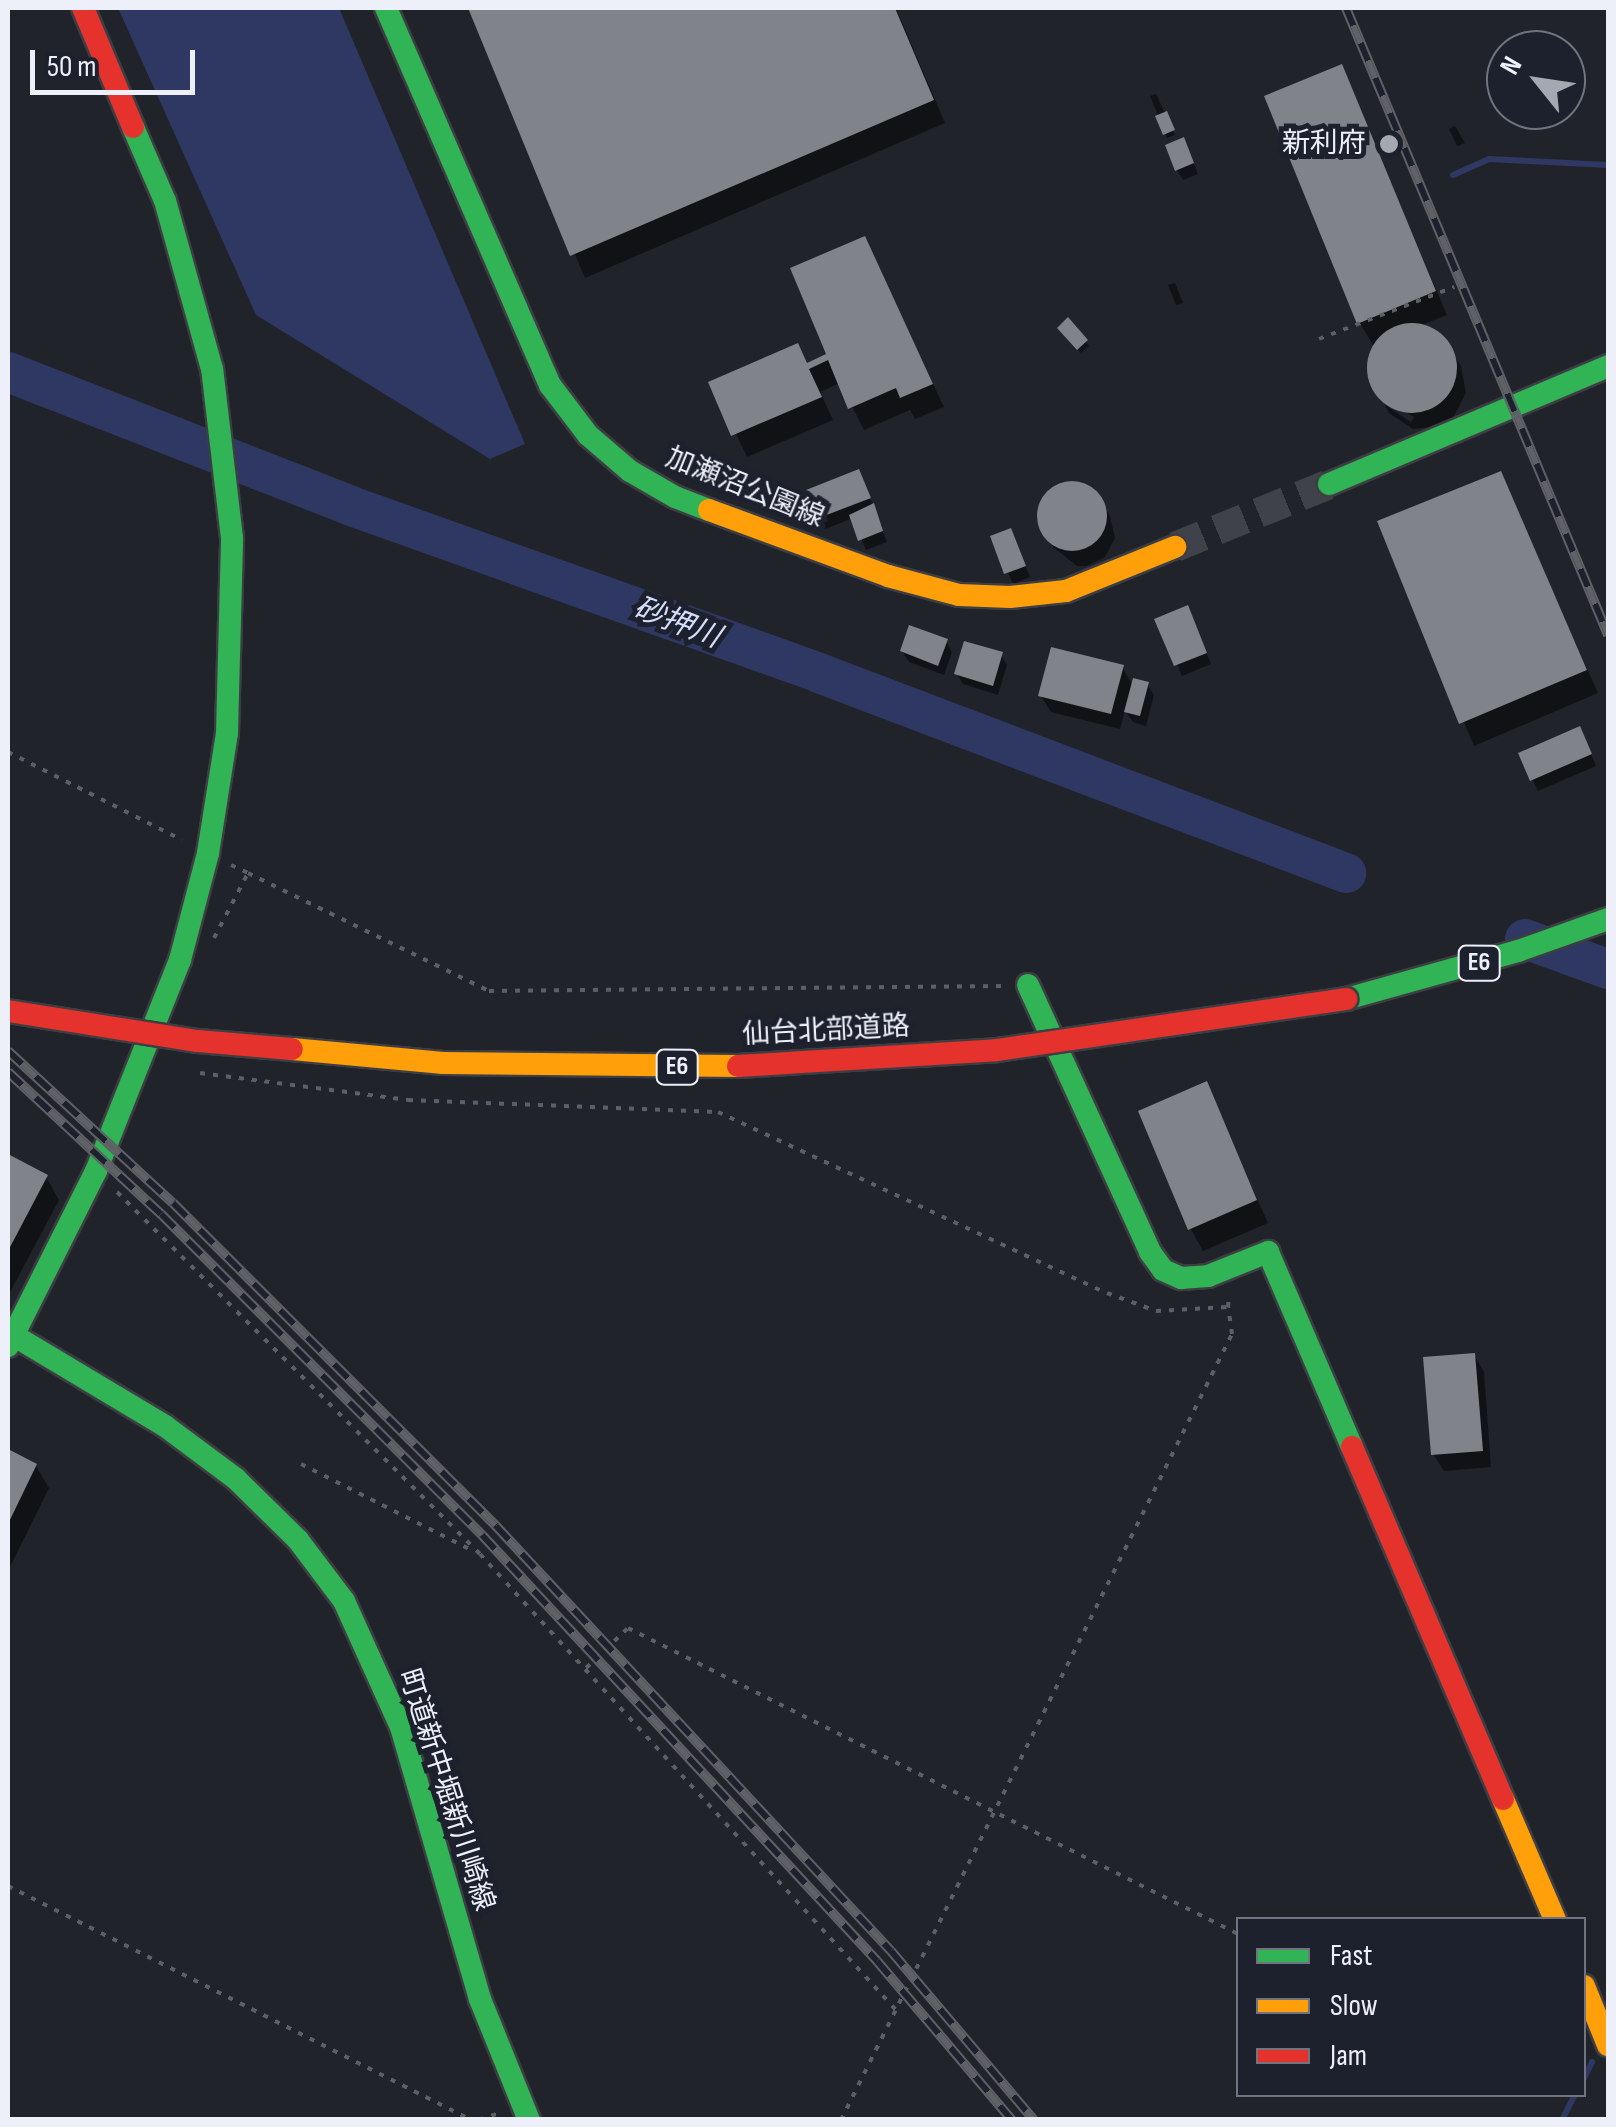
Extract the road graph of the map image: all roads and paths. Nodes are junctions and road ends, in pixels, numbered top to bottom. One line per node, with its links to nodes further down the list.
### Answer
1 (83, 8): 9 (main road)
2 (386, 8): 7 (main road, 加瀬沼公園線)
3 (1454, 287): 4 (path)
4 (1319, 339)
5 (1608, 366): 6 (main road)
6 (1330, 484)
7 (1175, 548)
8 (8, 752): 9 (path)
9 (208, 853): 17 (main road)
10 (1608, 919): 14 (main road, 仙台北部道路 / E6)
11 (212, 942): 13 (path)
12 (1608, 944): 14 (main road, 仙台北部道路 / E6)
13 (1028, 986): 18 (main road)
14 (1346, 998): 15 (main road, 仙台北部道路 / E6, bridge)
15 (8, 1010)
16 (198, 1073): 19 (path)
17 (96, 1171): 20 (main road); 22 (path)
18 (1230, 1267): 19 (path); 26 (main road)
19 (1228, 1307): 24 (path)
20 (10, 1338): 32 (main road, 町道新中堀新川崎線)
21 (302, 1464): 22 (path)
22 (480, 1554): 23 (path)
23 (585, 1669): 24 (path); 29 (path)
24 (994, 1813): 27 (path); 29 (path)
25 (8, 1886): 31 (path)
26 (1554, 1917)
27 (1236, 1933)
28 (1586, 1991): 30 (main road)
29 (896, 2010): 33 (path)
30 (1608, 2045)
31 (471, 2120)
32 (529, 2120)
33 (841, 2120)

